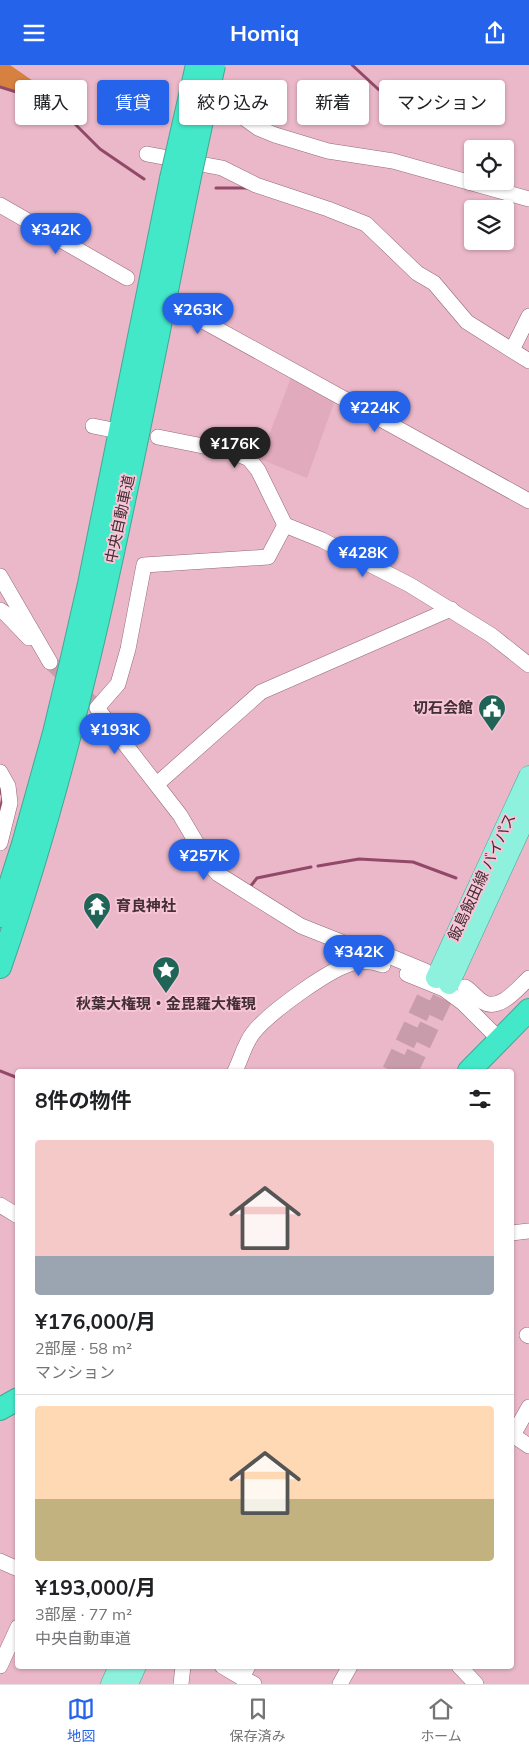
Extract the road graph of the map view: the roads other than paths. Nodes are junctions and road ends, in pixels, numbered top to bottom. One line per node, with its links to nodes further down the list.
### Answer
1 (196, 65): 4 (highway, 中央自動車道, bridge); 5 (street)
2 (214, 65): 4 (highway, 中央自動車道, bridge)
3 (147, 154): 10 (street)
4 (180, 180): 24 (highway, 中央自動車道); 25 (highway, 中央自動車道)
5 (529, 199)
6 (0, 205): 7 (street)
7 (127, 278)
8 (174, 305): 13 (street)
9 (529, 316): 10 (street)
10 (512, 350): 11 (street)
11 (529, 361)
12 (158, 437): 14 (street)
13 (529, 501)
14 (285, 525): 16 (street); 21 (street)
15 (0, 577): 17 (street)
16 (451, 609): 18 (street); 21 (street)
17 (0, 610)
18 (529, 665)
19 (0, 772): 23 (street)
20 (529, 776): 27 (main road, 飯島飯田線 バイパス)
21 (157, 784): 27 (street)
22 (529, 810): 27 (main road, 飯島飯田線 バイパス)
23 (0, 843)
24 (0, 916)
25 (0, 967)
26 (529, 977): 27 (street)
27 (444, 980)
28 (529, 1011): 29 (highway)
29 (500, 1040): 30 (street); 31 (highway)
30 (236, 1069)
31 (472, 1069)
32 (0, 1205): 33 (street)
33 (15, 1215)
34 (529, 1231): 35 (street)
35 (514, 1233)
36 (15, 1401): 38 (highway)
37 (529, 1407): 39 (street)
38 (0, 1409)
39 (514, 1431)
40 (514, 1435): 41 (street)
41 (529, 1446)
42 (0, 1561): 43 (street)
43 (15, 1568)
44 (15, 1634): 45 (street)
45 (0, 1666)
46 (118, 1669): 53 (main road)
47 (135, 1669): 54 (main road)
48 (182, 1669): 55 (street)
49 (230, 1669): 52 (street)
50 (348, 1669): 56 (street)
51 (462, 1669): 57 (street)
52 (248, 1676)
53 (111, 1684)
54 (128, 1684)
55 (180, 1684)
56 (340, 1684)
57 (476, 1684)

